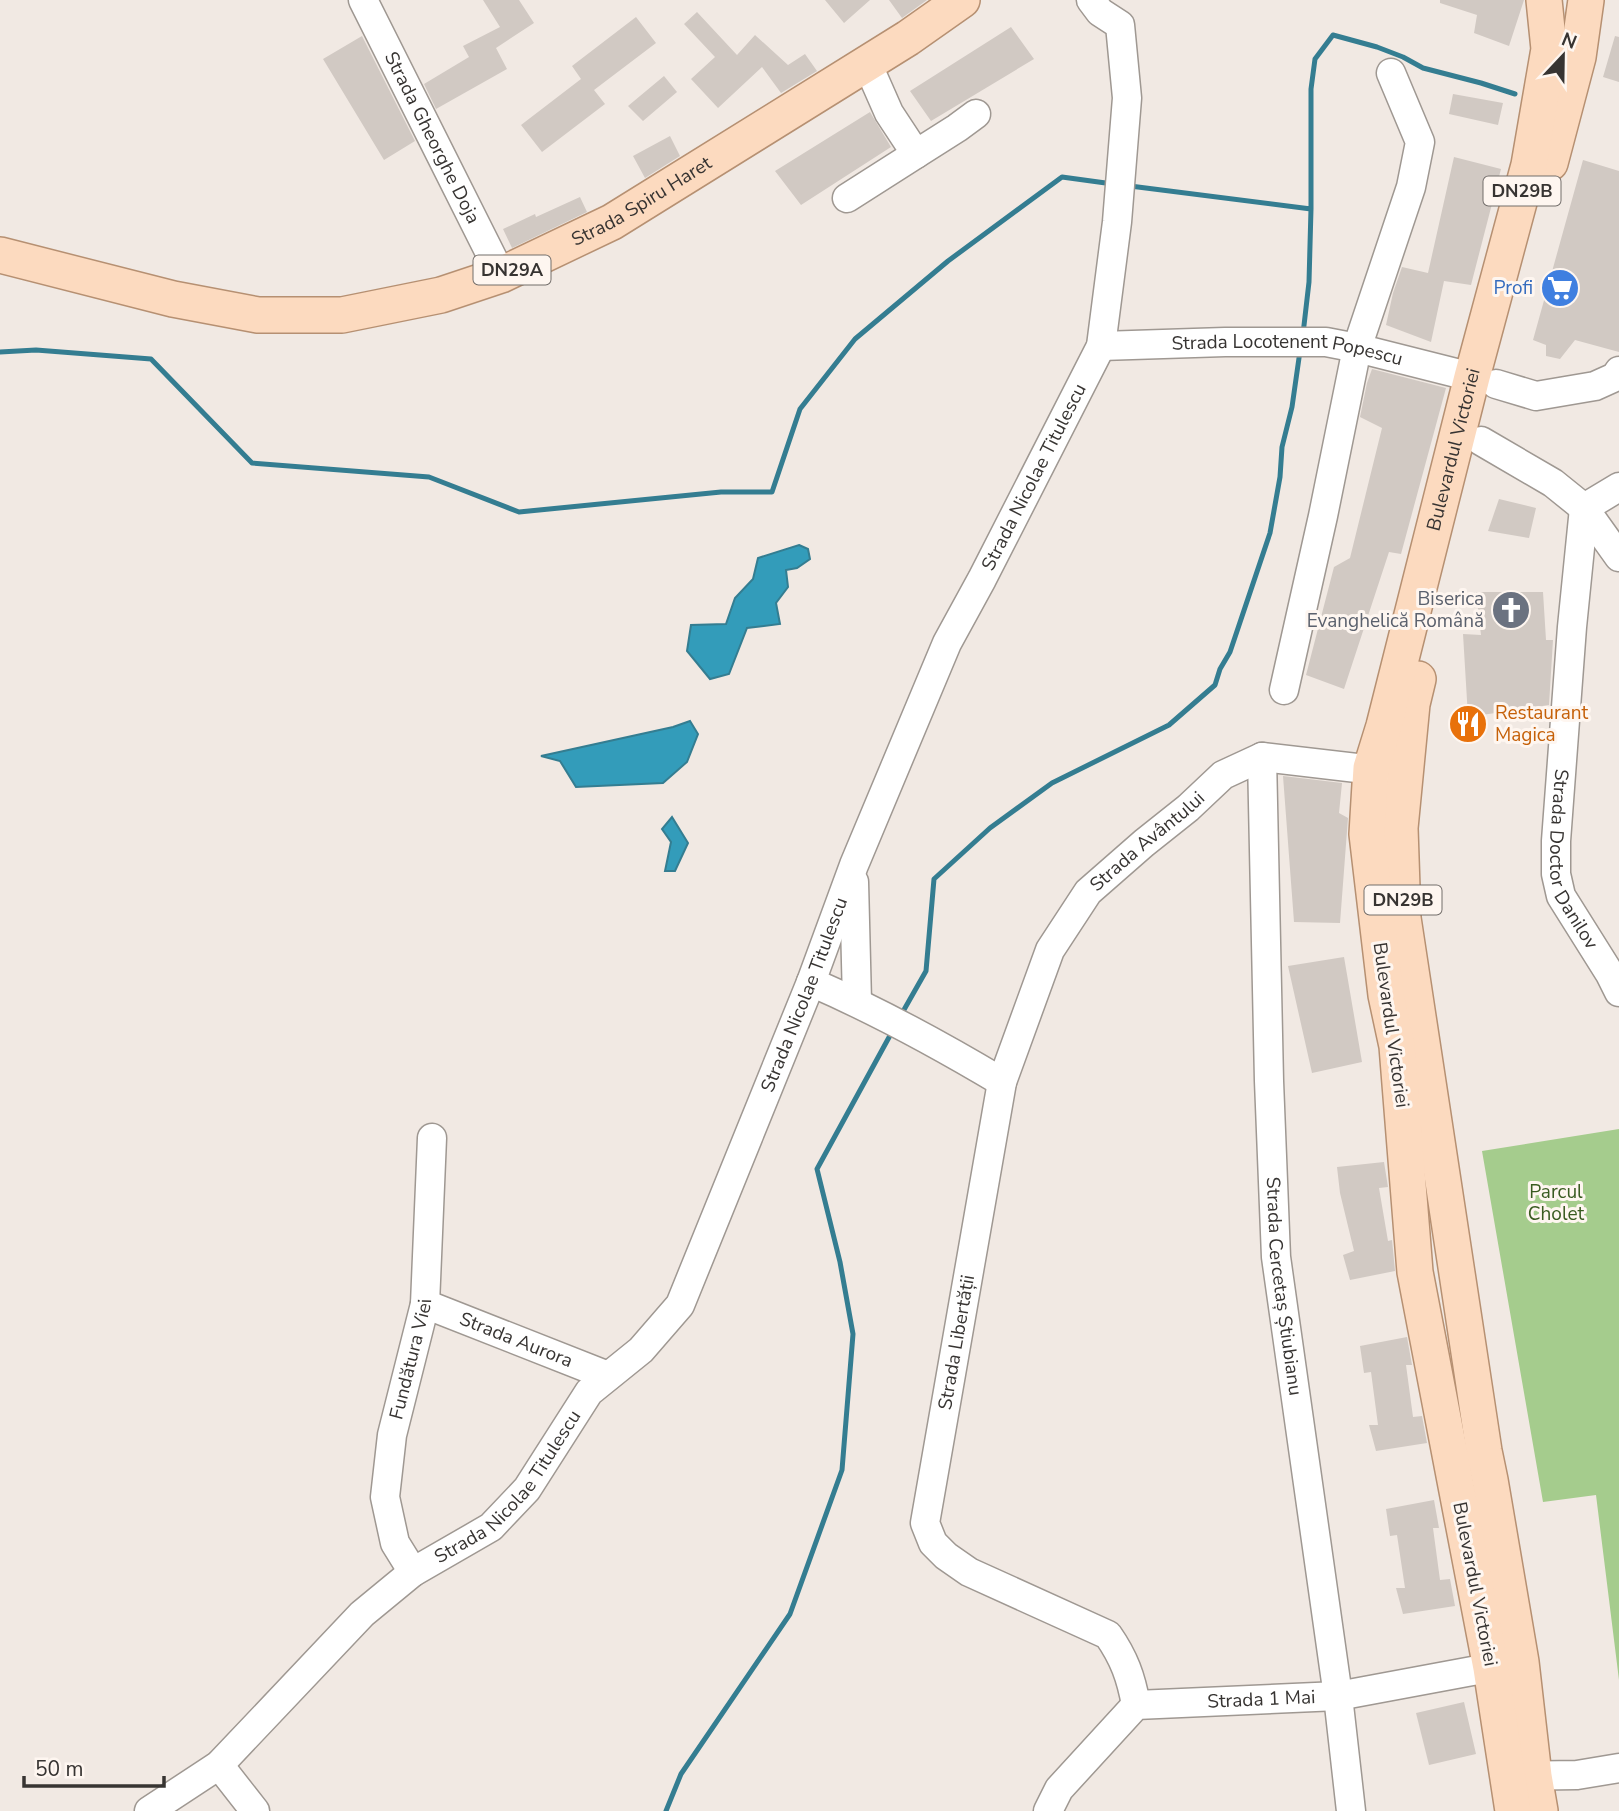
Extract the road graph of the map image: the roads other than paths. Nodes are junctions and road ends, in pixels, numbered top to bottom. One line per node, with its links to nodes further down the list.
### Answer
1 (363, 0): 12 (street, Strada Gheorghe Doja)
2 (962, 0): 6 (main road, Strada Spiru Haret / DN29A)
3 (1091, 0): 13 (street, Strada Nicolae Titulescu)
4 (1544, 0): 16 (main road, Bulevardul Victoriei / DN29B)
5 (1586, 0): 16 (main road, Bulevardul Victoriei / DN29B)
6 (867, 64): 9 (street); 12 (main road, Strada Spiru Haret / DN29A)
7 (1391, 73): 14 (street)
8 (976, 114): 9 (street)
9 (916, 154): 10 (street)
10 (847, 198)
11 (0, 255): 12 (main road, Strada Spiru Haret / DN29A)
12 (500, 275)
13 (1101, 345): 14 (street, Strada Locotenent Popescu); 24 (street, Strada Nicolae Titulescu)
14 (1357, 348): 16 (street, Strada Locotenent Popescu); 21 (street)
15 (1619, 371): 16 (street, Strada Locotenent Popescu)
16 (1484, 381): 17 (main road, Bulevardul Victoriei / DN29B); 23 (main road, Bulevardul Victoriei / DN29B)
17 (1481, 441): 19 (street); 23 (main road, Bulevardul Victoriei / DN29B)
18 (1619, 487): 19 (street)
19 (1584, 508): 20 (street); 26 (street, Strada Doctor Danilov)
20 (1619, 557)
21 (1284, 690)
22 (1262, 757): 23 (street); 28 (street, Strada Avântului); 34 (street, Strada Cercetaș Știubianu)
23 (1388, 771): 33 (main road, Bulevardul Victoriei / DN29B)
24 (854, 864): 25 (street, Strada Nicolae Titulescu); 27 (street)
25 (811, 982): 27 (street); 31 (street, Strada Nicolae Titulescu)
26 (1619, 992)
27 (857, 1002): 28 (street)
28 (1002, 1082): 35 (street, Strada Libertății)
29 (432, 1138): 30 (street, Fundătura Viei)
30 (425, 1304): 31 (street, Strada Aurora); 32 (street, Fundătura Viei)
31 (608, 1376): 32 (street, Strada Nicolae Titulescu)
32 (413, 1572): 36 (street, Strada Nicolae Titulescu)
33 (1506, 1665): 34 (street, Strada 1 Mai); 38 (main road, Bulevardul Victoriei / DN29B)
34 (1338, 1696): 35 (street, Strada 1 Mai); 42 (street, Strada Cercetaș Știubianu)
35 (1136, 1705): 41 (street)
36 (219, 1765): 39 (street, Strada Nicolae Titulescu); 40 (street)
37 (1619, 1768): 38 (street)
38 (1520, 1776): 43 (main road, Bulevardul Victoriei / DN29B); 44 (main road, Bulevardul Victoriei / DN29B)
39 (149, 1811)
40 (254, 1811)
41 (1048, 1811)
42 (1350, 1811)
43 (1513, 1811)
44 (1540, 1811)

